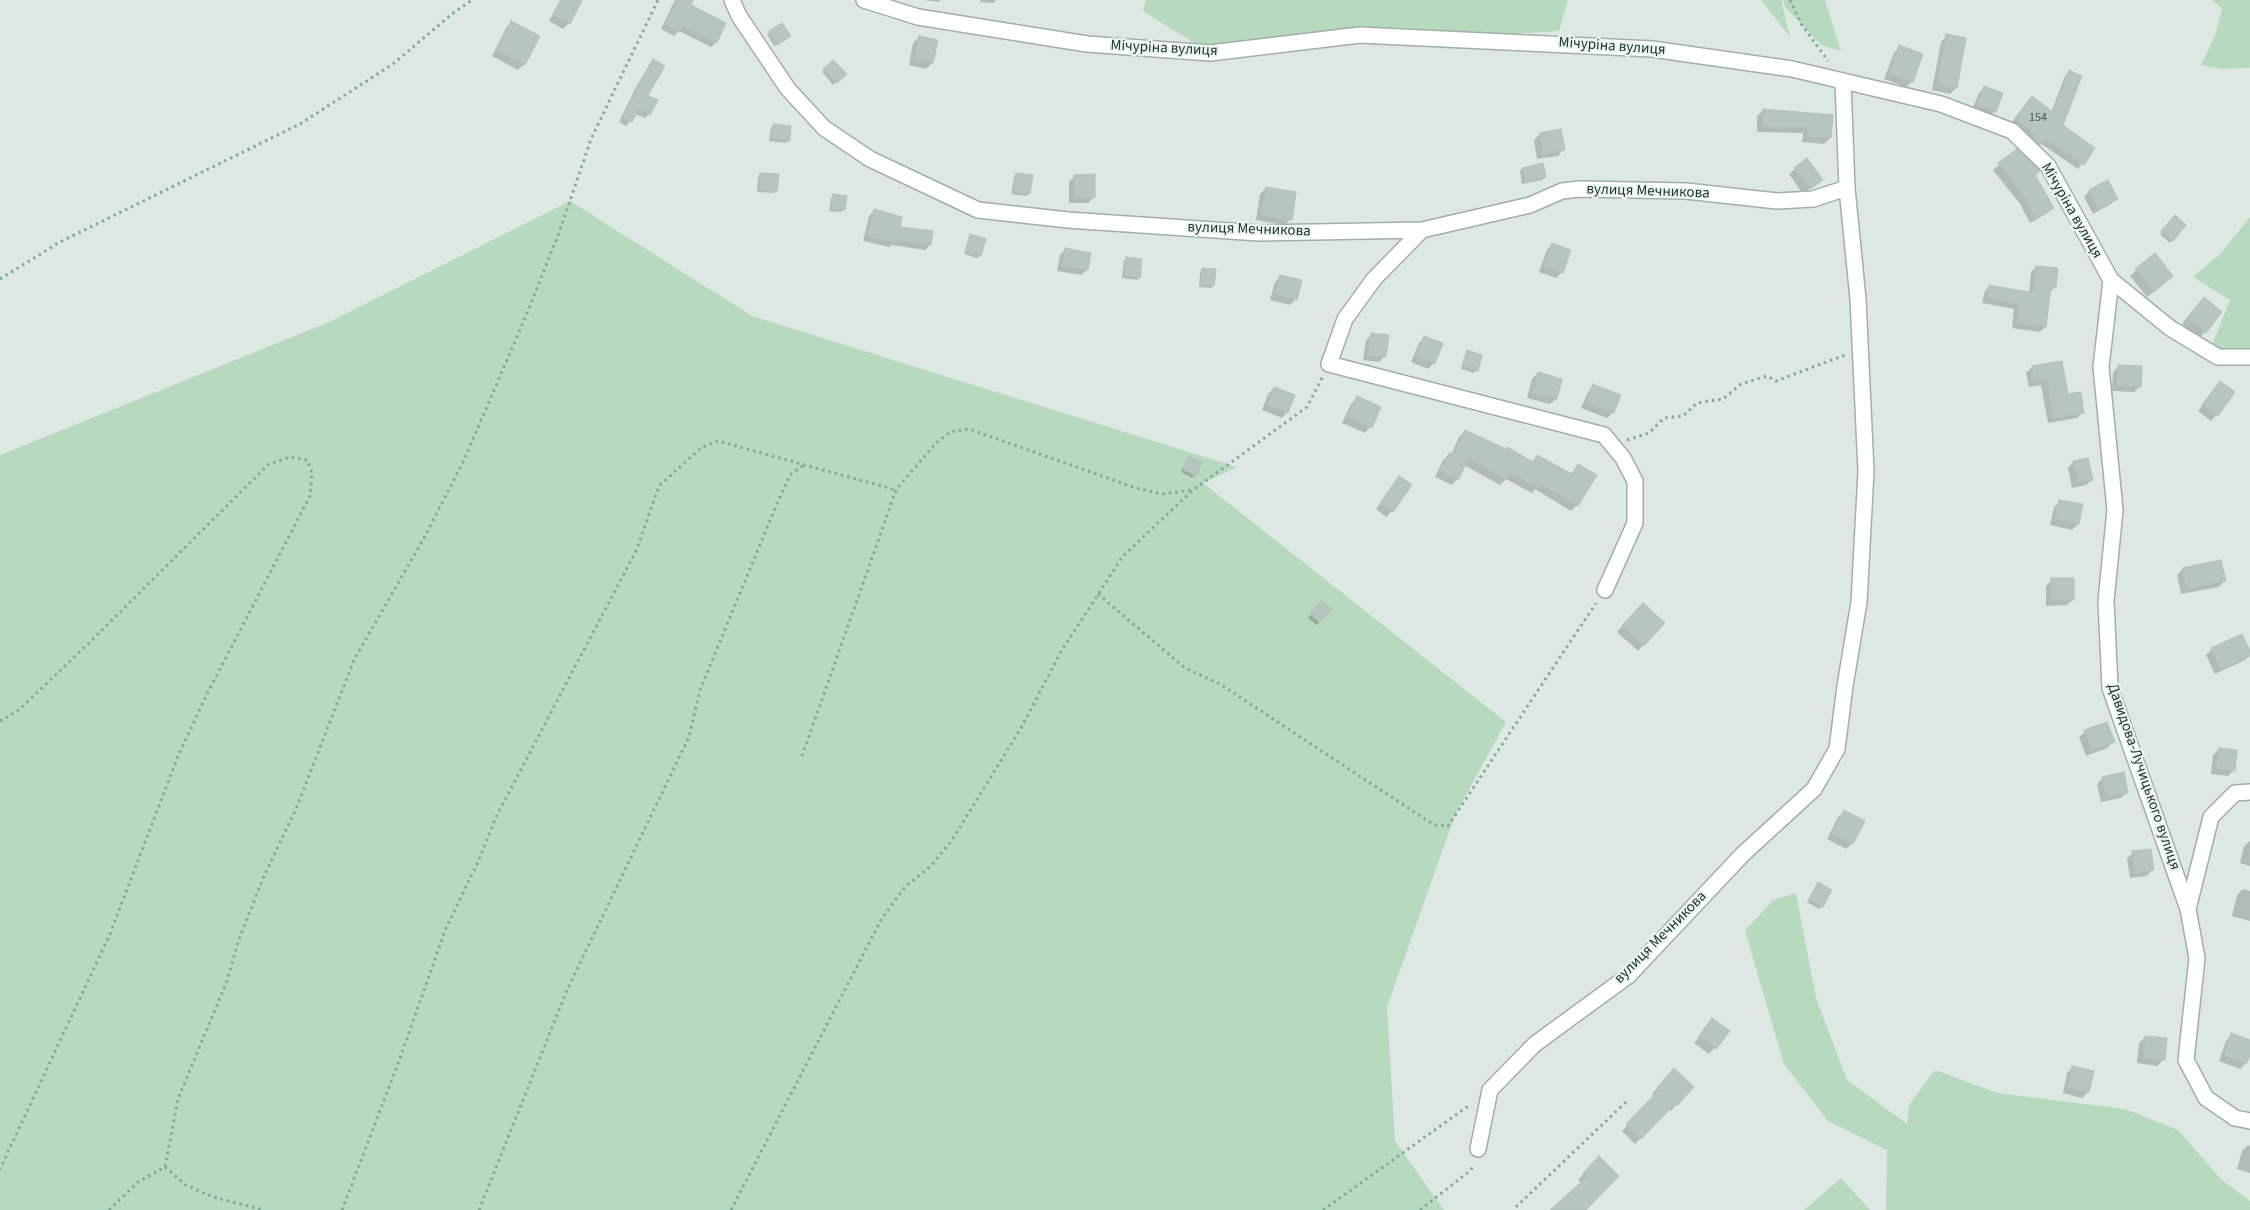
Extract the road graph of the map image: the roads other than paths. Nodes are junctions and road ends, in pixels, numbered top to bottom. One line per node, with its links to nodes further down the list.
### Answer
1 (732, 0): 5 (street, вулиця Мечникова)
2 (864, 0): 3 (street, Мічуріна вулиця)
3 (1844, 82): 4 (street); 6 (street, Мічуріна вулиця)
4 (1847, 188): 5 (street, вулиця Мечникова); 12 (street, вулиця Мечникова)
5 (1422, 230): 8 (street)
6 (2111, 280): 7 (street, Мічуріна вулиця); 10 (street, Давидова-Лучицького вулиця)
7 (2250, 357)
8 (1605, 590)
9 (2250, 792): 10 (street)
10 (2188, 909): 11 (street, Давидова-Лучицького вулиця)
11 (2250, 1121)
12 (1478, 1149)

